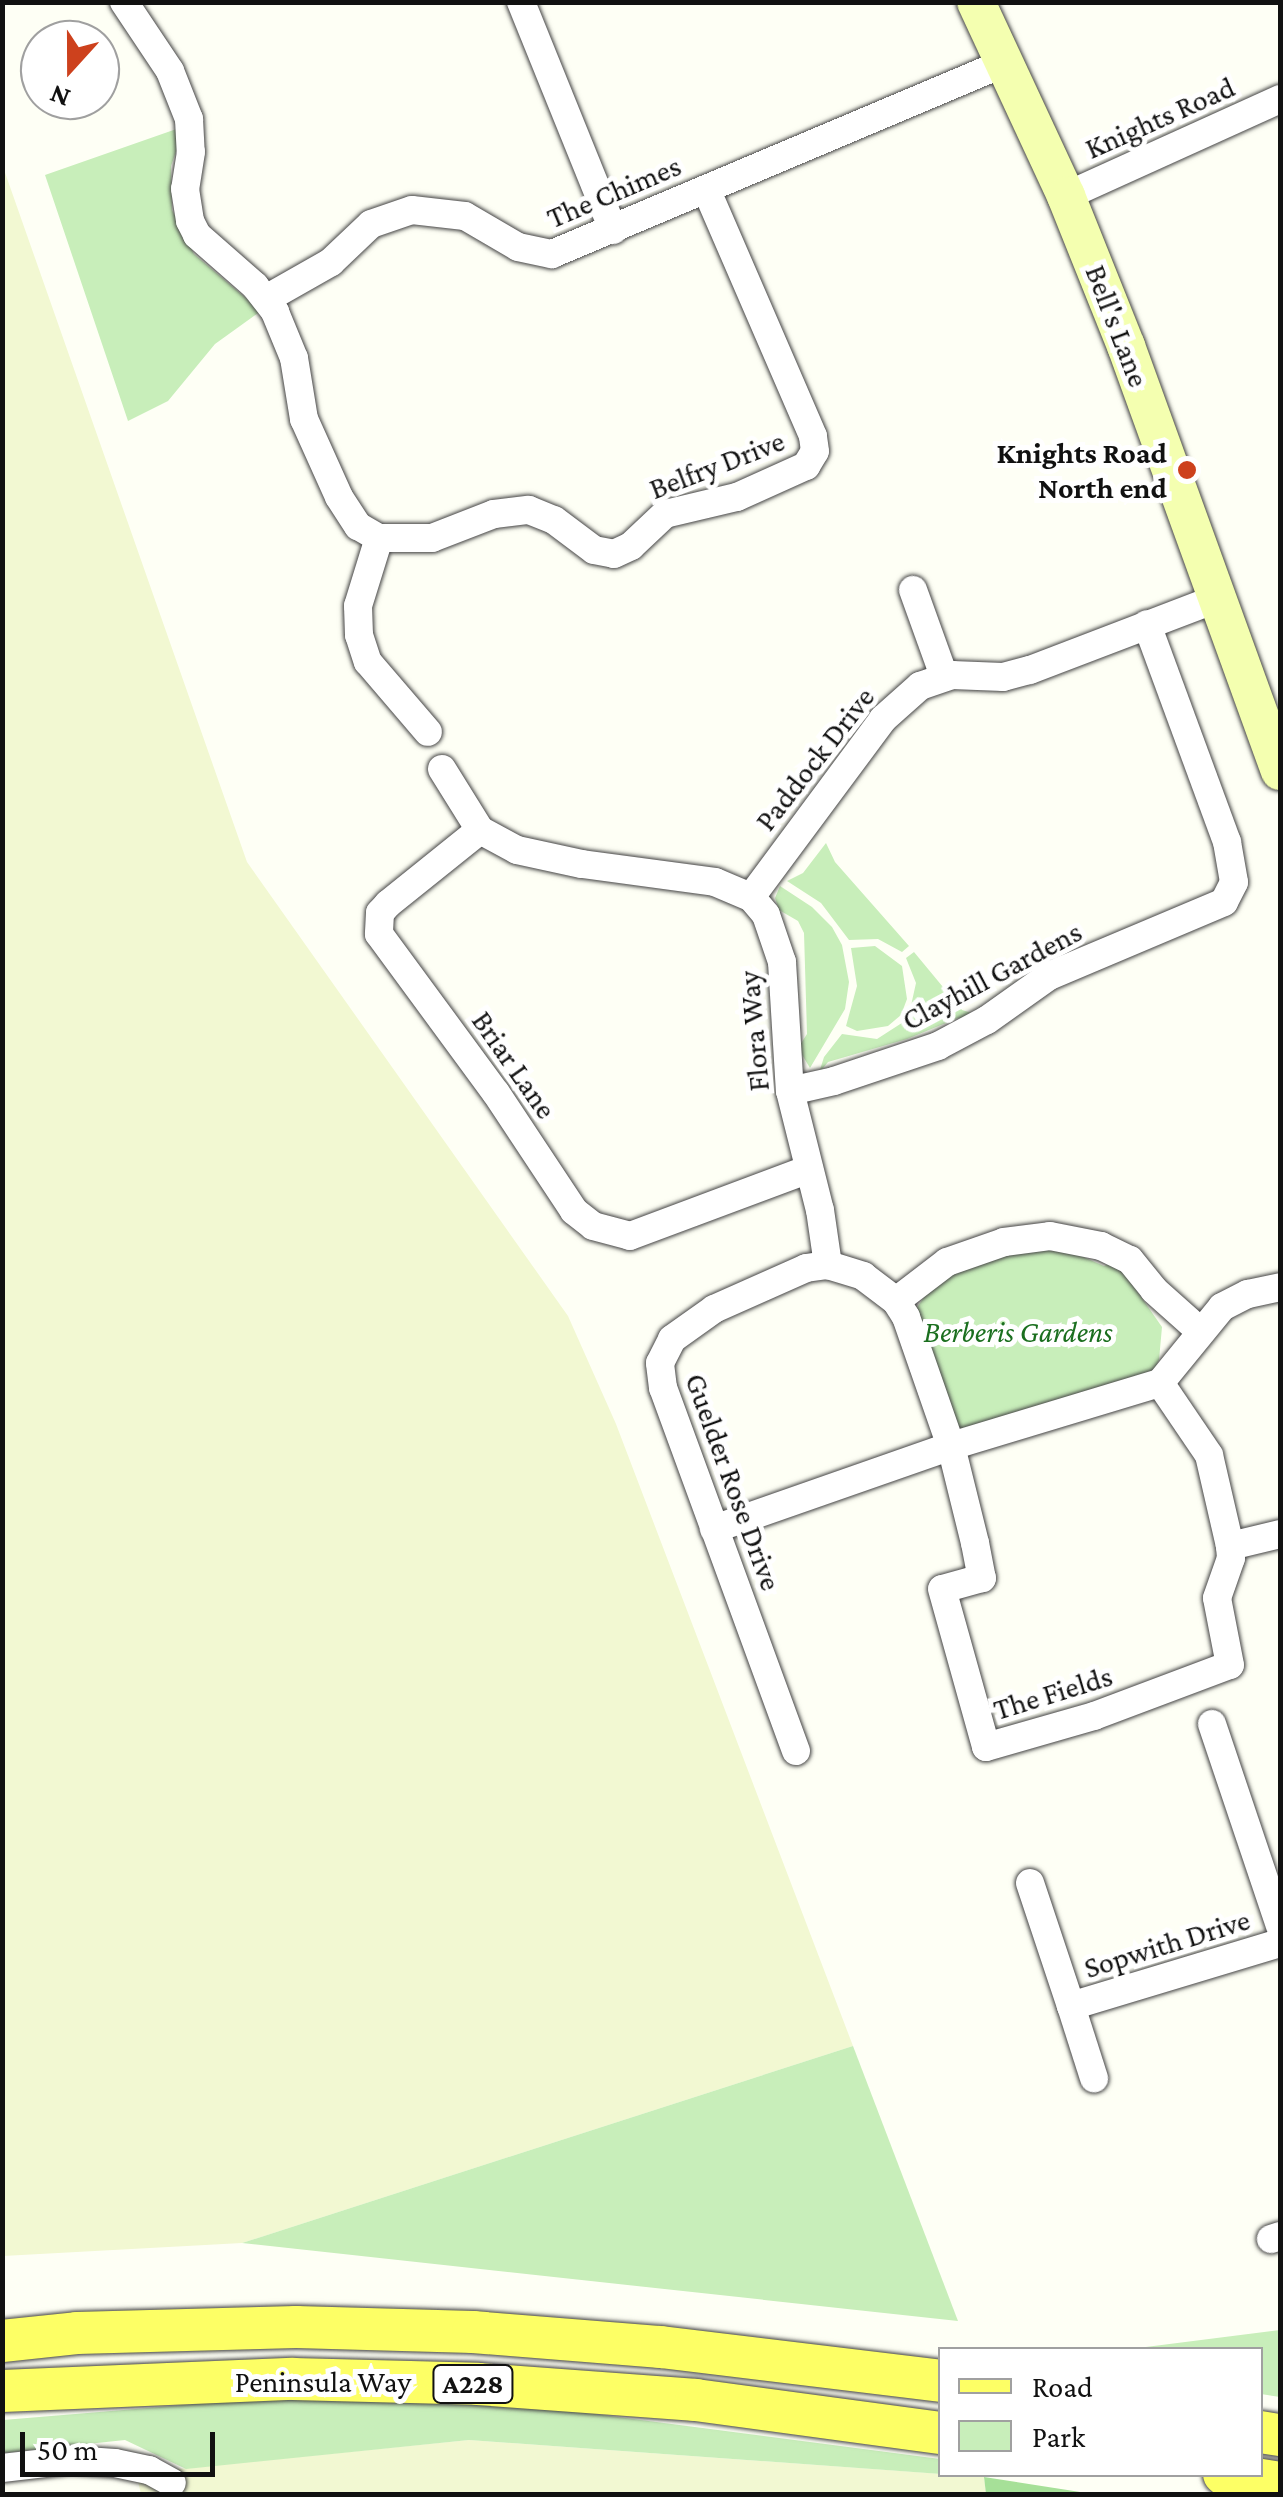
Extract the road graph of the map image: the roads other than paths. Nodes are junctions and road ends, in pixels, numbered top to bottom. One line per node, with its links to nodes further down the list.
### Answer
1 (124, 2): 9 (street)
2 (521, 2): 8 (street)
3 (976, 2): 4 (street, Bell's Lane)
4 (1001, 64): 6 (street, The Chimes); 7 (street, Bell's Lane)
5 (1280, 100): 7 (street, Knights Road)
6 (706, 188): 8 (street, The Chimes); 10 (street, Belfry Drive)
7 (1066, 196): 12 (street, Bell's Lane)
8 (613, 230): 9 (street, The Chimes)
9 (266, 299): 10 (street)
10 (379, 538): 15 (street)
11 (913, 590): 14 (street)
12 (1220, 598): 13 (street); 17 (street, Bell's Lane)
13 (1147, 624): 14 (street); 20 (street, Clayhill Gardens)
14 (944, 676): 19 (street, Paddock Drive)
15 (428, 732)
16 (442, 769): 18 (street)
17 (1280, 771)
18 (480, 830): 19 (street); 21 (street, Briar Lane)
19 (751, 897): 20 (street, Flora Way)
20 (790, 1090): 21 (street, Flora Way)
21 (809, 1169): 22 (street, Flora Way)
22 (828, 1265): 24 (street); 28 (street, Guelder Rose Drive)
23 (1280, 1287): 25 (street)
24 (896, 1301): 25 (street); 27 (street)
25 (1200, 1330): 26 (street)
26 (1160, 1382): 27 (street); 30 (street, The Fields)
27 (951, 1446): 28 (street); 30 (street, The Fields)
28 (714, 1528): 32 (street, Guelder Rose Drive)
29 (1280, 1534): 30 (street)
30 (1230, 1546)
31 (1212, 1724): 34 (street)
32 (796, 1751)
33 (1030, 1883): 36 (street, Sopwith Drive)
34 (1280, 1926)
35 (1280, 1943): 36 (street, Sopwith Drive)
36 (1071, 2006): 37 (street, Sopwith Drive)
37 (1094, 2078)
38 (2, 2340): 39 (main road, Peninsula Way / A228)
39 (938, 2381)
40 (2, 2391): 41 (main road, Peninsula Way / A228)
41 (938, 2433)
42 (2, 2468): 44 (street)
43 (1243, 2477): 45 (main road)
44 (172, 2483)
45 (1280, 2483)

